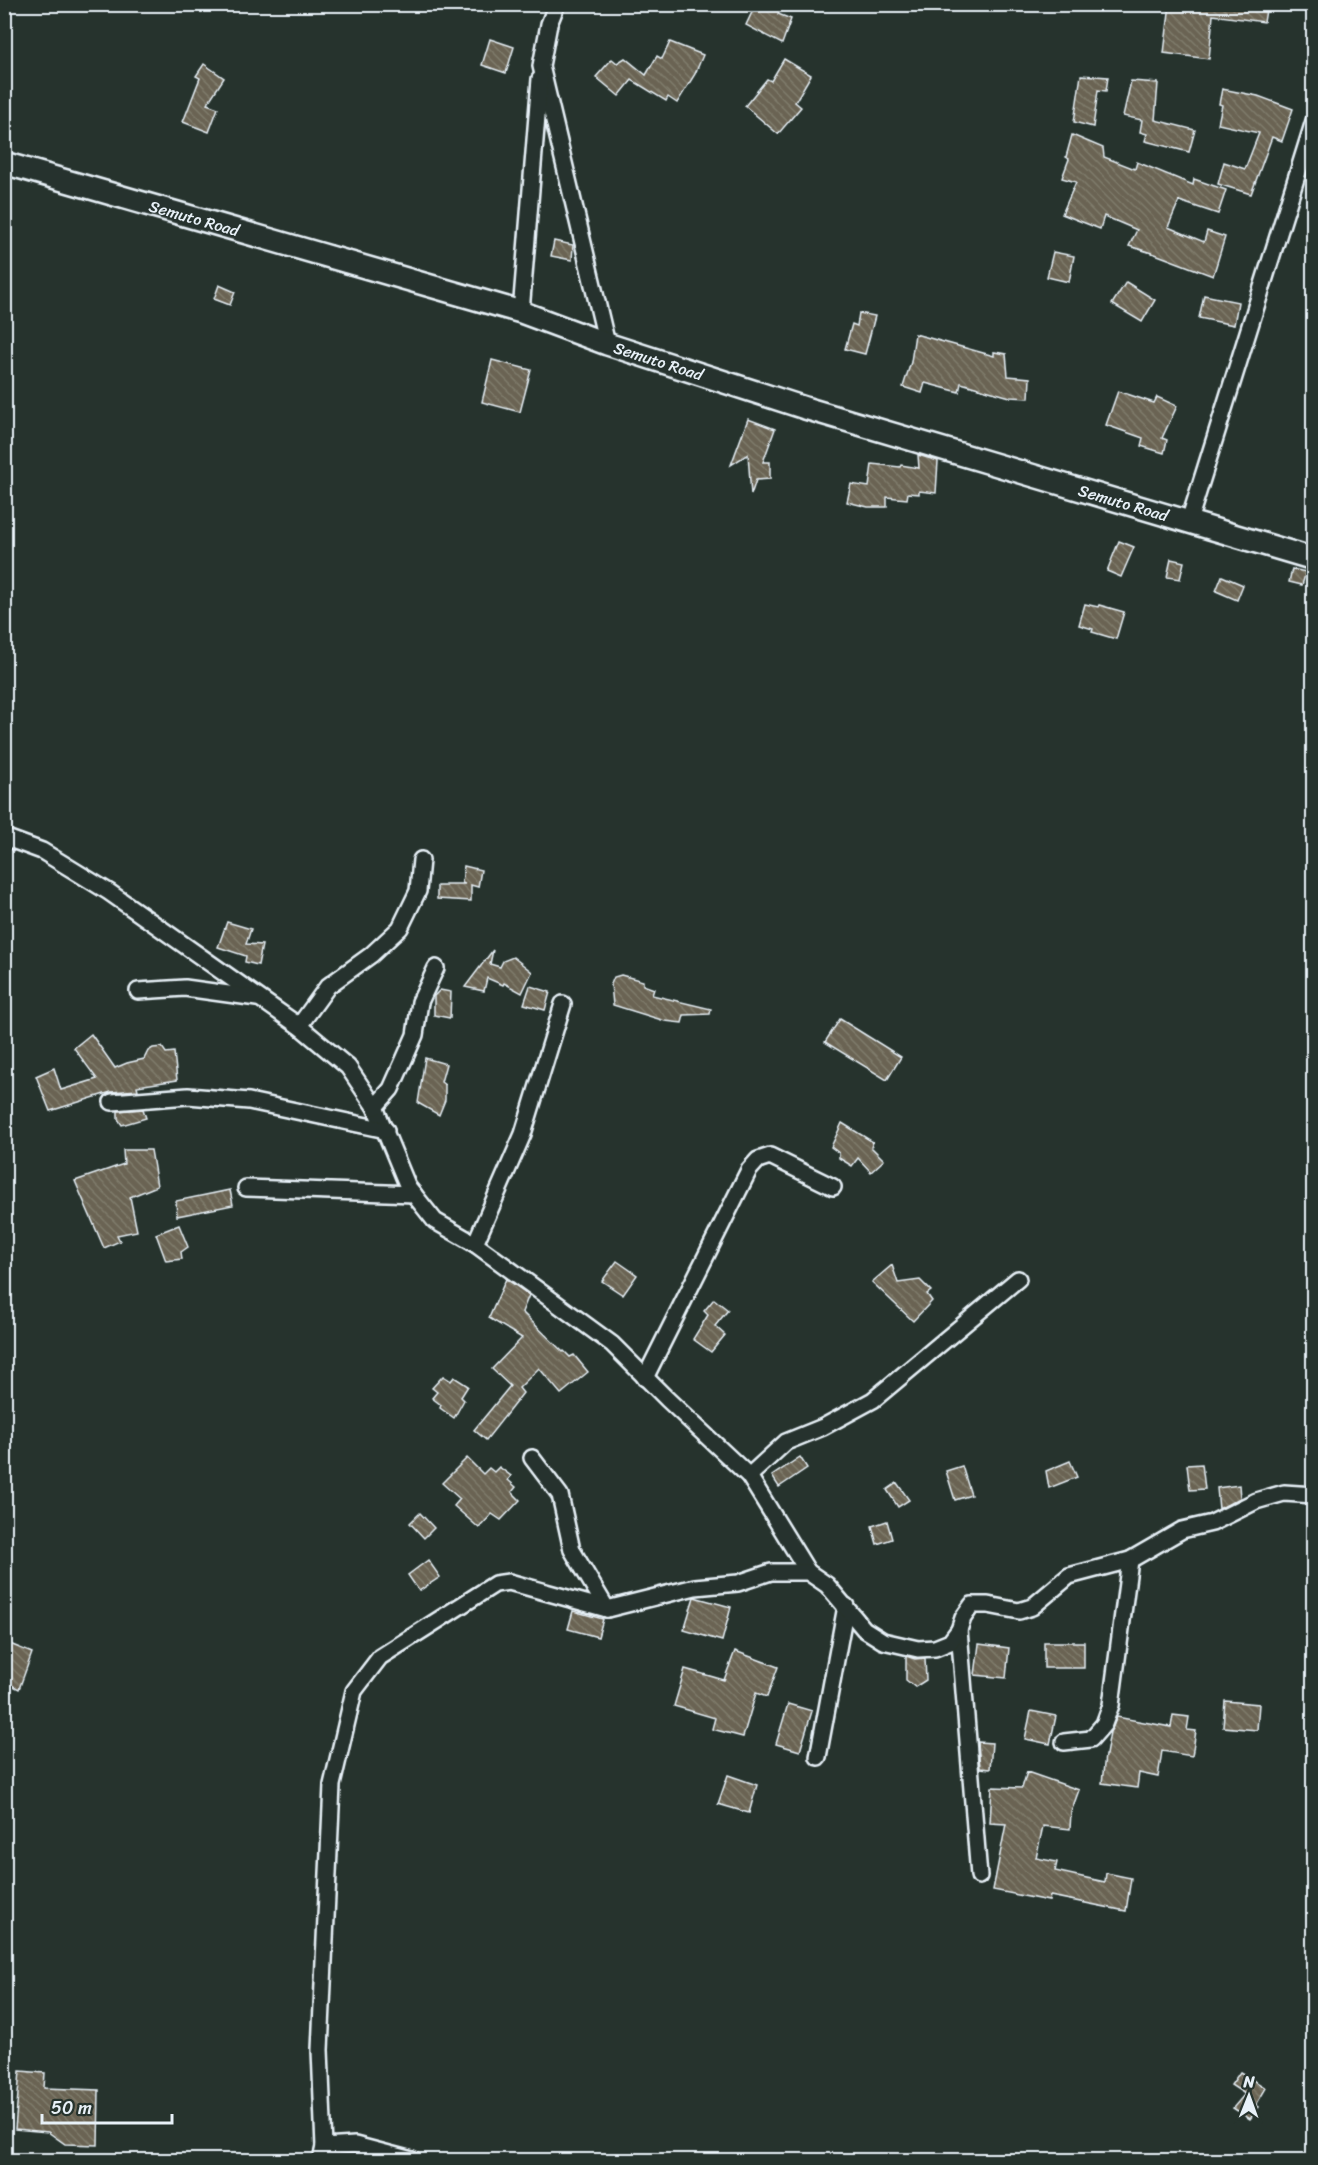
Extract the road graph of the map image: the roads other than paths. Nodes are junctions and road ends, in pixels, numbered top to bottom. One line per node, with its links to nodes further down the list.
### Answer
1 (557, 4): 2 (street)
2 (541, 66): 5 (street); 6 (street)
3 (1314, 121): 7 (street)
4 (4, 163): 5 (main road, Semuto Road)
5 (521, 312): 6 (main road, Semuto Road)
6 (607, 344): 7 (main road, Semuto Road)
7 (1189, 521): 8 (main road, Semuto Road)
8 (1314, 558)
9 (4, 837): 13 (street)
10 (421, 860): 15 (street)
11 (435, 968): 17 (street)
12 (138, 991): 13 (street)
13 (260, 999): 15 (street)
14 (563, 1004): 22 (street)
15 (299, 1026): 17 (street)
16 (112, 1102): 18 (street)
17 (375, 1107): 18 (street)
18 (386, 1130): 21 (street)
19 (833, 1187): 24 (street)
20 (246, 1188): 21 (street)
21 (414, 1194): 22 (street)
22 (475, 1244): 24 (street)
23 (1018, 1279): 26 (street)
24 (645, 1378): 26 (street)
25 (532, 1458): 31 (street)
26 (749, 1476): 29 (street)
27 (1314, 1495): 28 (street)
28 (1130, 1560): 32 (street); 33 (street)
29 (808, 1572): 30 (street); 31 (street)
30 (846, 1606): 32 (street); 34 (street)
31 (607, 1609): 36 (street)
32 (959, 1630): 35 (street)
33 (1064, 1742)
34 (818, 1757)
35 (979, 1875)
36 (323, 2154): 37 (street)
37 (412, 2160)

